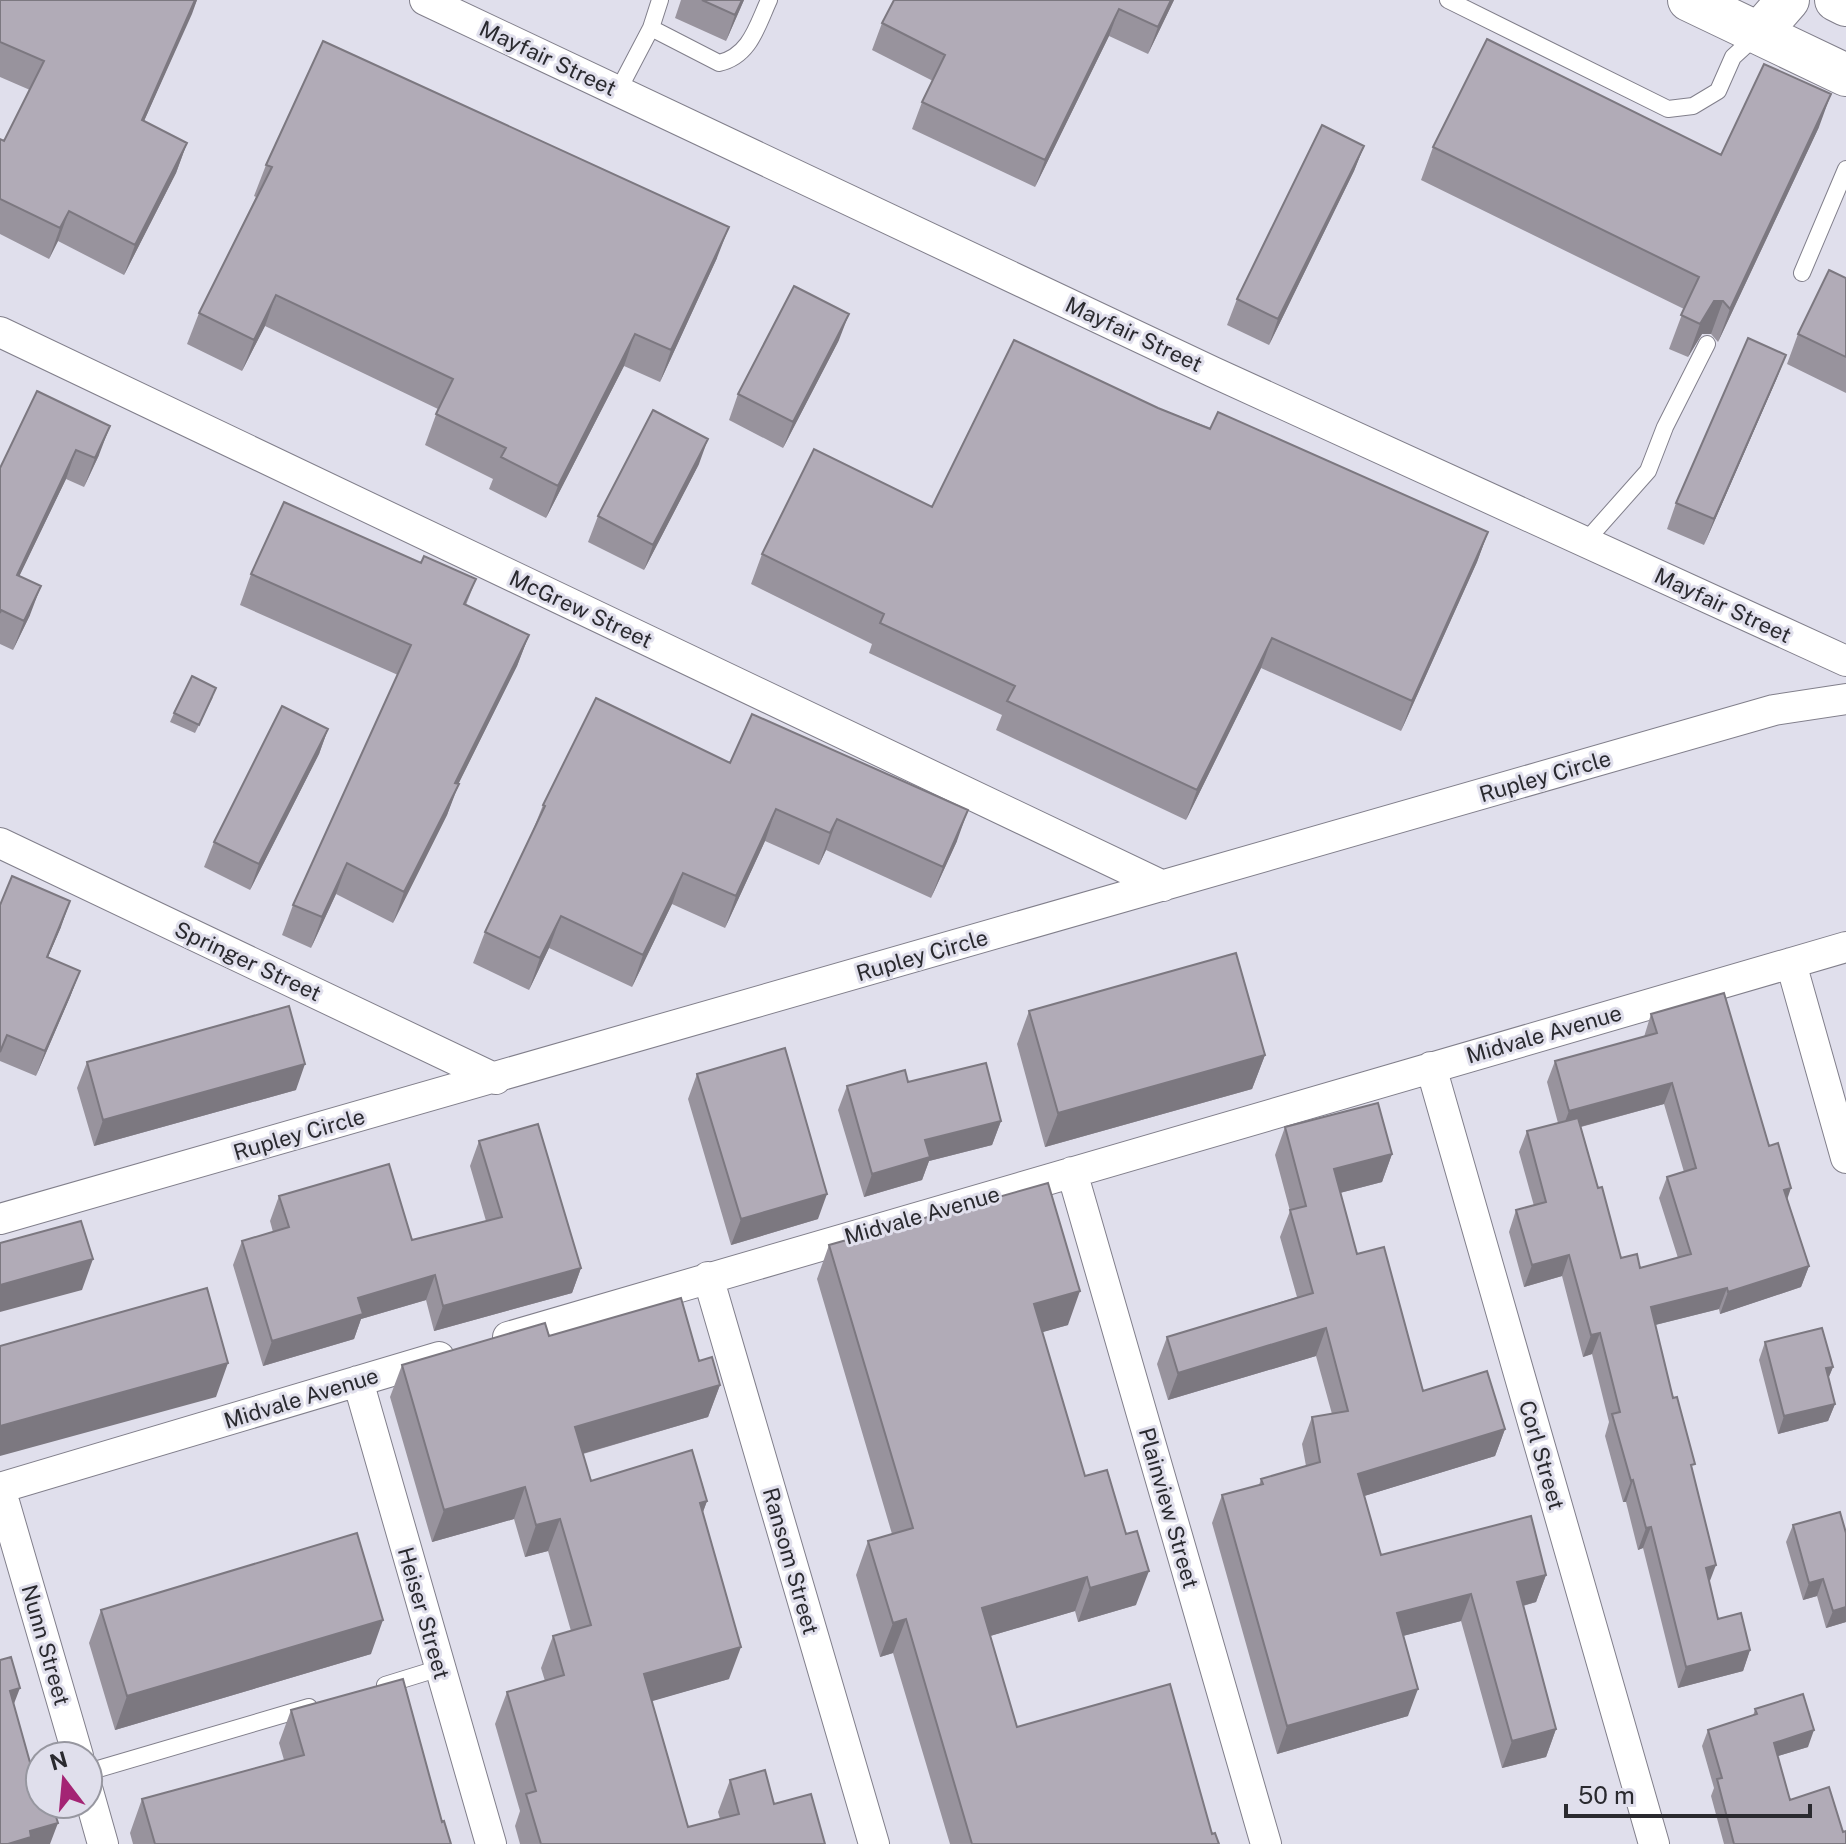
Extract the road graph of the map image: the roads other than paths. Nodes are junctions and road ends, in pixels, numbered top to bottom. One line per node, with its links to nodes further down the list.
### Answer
1 (425, 0): 12 (street, Mayfair Street)
2 (660, 0): 9 (lane)
3 (769, 0): 9 (lane)
4 (1448, 0): 10 (lane)
5 (1689, 0): 10 (main road)
6 (1788, 0): 10 (main road)
7 (1836, 0): 8 (main road)
8 (1846, 5)
9 (651, 28): 12 (lane)
10 (1759, 33): 11 (main road)
11 (1846, 75)
12 (618, 91): 17 (street, Mayfair Street)
13 (1846, 169): 14 (lane)
14 (1802, 273)
15 (0, 332): 21 (street, McGrew Street)
16 (1707, 344): 17 (lane)
17 (1585, 542): 18 (street, Mayfair Street)
18 (1846, 661)
19 (1846, 699): 21 (street, Rupley Circle)
20 (0, 843): 25 (street, Springer Street)
21 (1163, 886): 25 (street, Rupley Circle)
22 (1846, 947): 23 (street, Midvale Avenue)
23 (1791, 963): 24 (street, Midvale Avenue); 26 (street)
24 (1431, 1067): 27 (street, Midvale Avenue); 42 (street, Corl Street)
25 (496, 1079): 28 (street, Rupley Circle)
26 (1846, 1158)
27 (1072, 1172): 29 (street, Midvale Avenue); 41 (street, Plainview Street)
28 (0, 1219)
29 (708, 1277): 30 (street, Midvale Avenue); 40 (street, Ransom Street)
30 (358, 1381): 31 (street, Midvale Avenue); 32 (street, Heiser Street)
31 (0, 1488): 35 (street, Nunn Street)
32 (440, 1668): 33 (lane); 39 (street, Heiser Street)
33 (369, 1690)
34 (323, 1703): 36 (lane)
35 (73, 1740)
36 (104, 1767)
37 (96, 1820): 38 (street)
38 (103, 1844)
39 (491, 1844)
40 (874, 1844)
41 (1266, 1844)
42 (1654, 1844)

